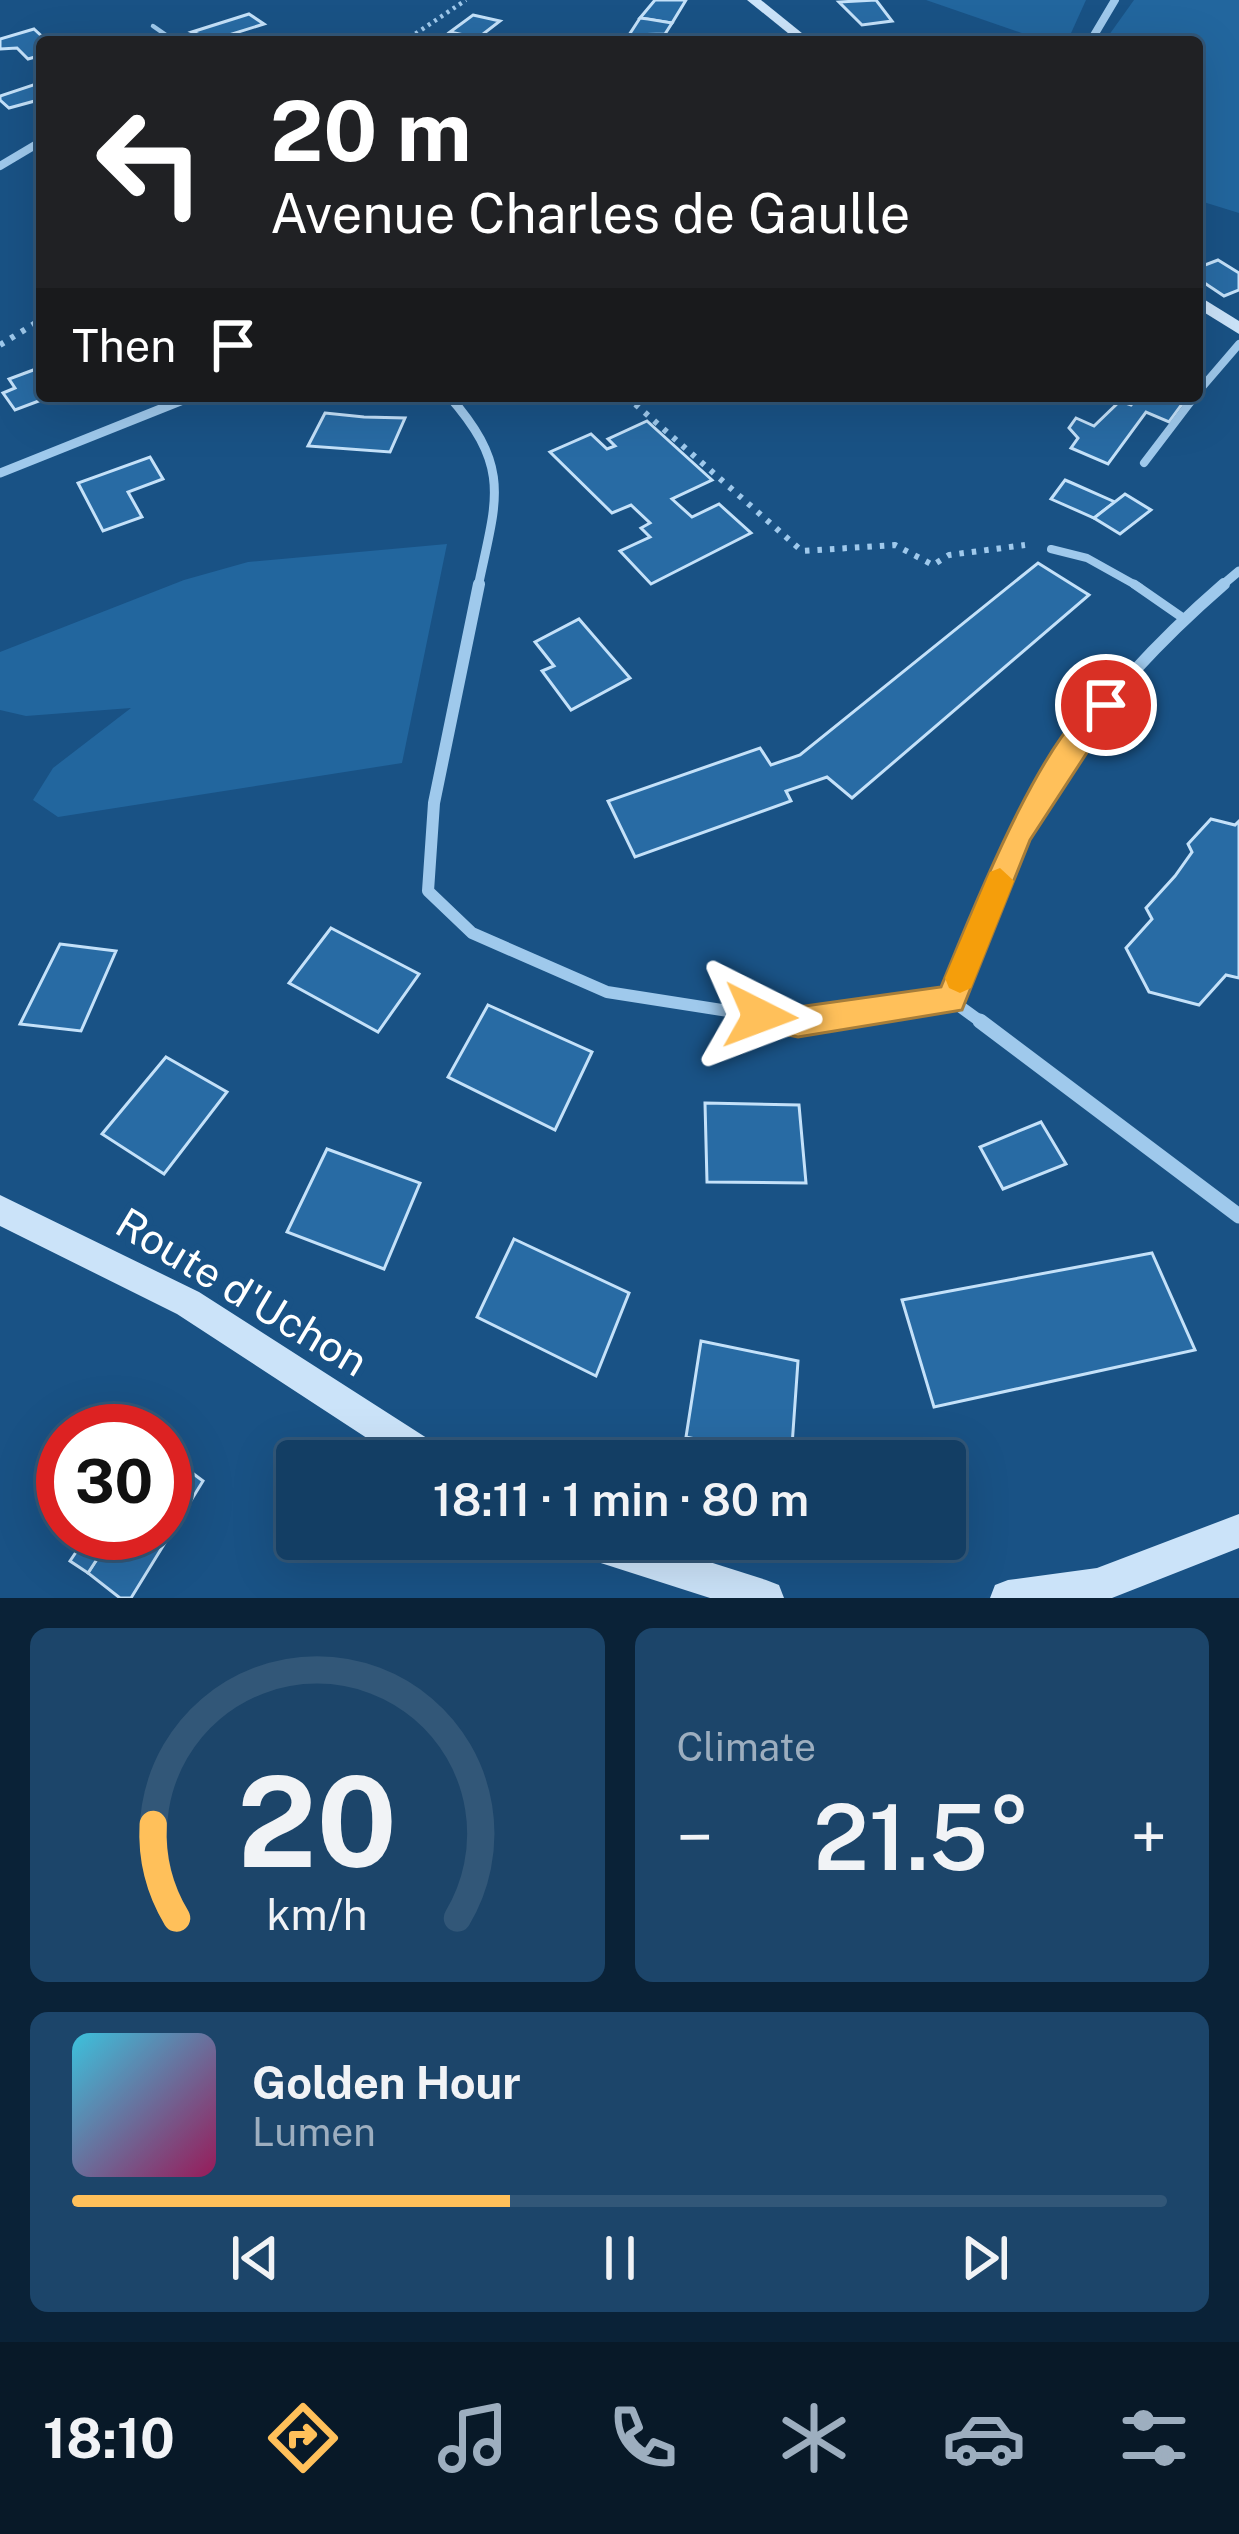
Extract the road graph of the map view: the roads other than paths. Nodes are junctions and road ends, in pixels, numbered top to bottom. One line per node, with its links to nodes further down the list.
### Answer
1 (753, 0): 5 (street)
2 (1114, 0): 6 (street)
3 (153, 26): 4 (lane)
4 (167, 36)
5 (799, 36)
6 (1093, 36)
7 (36, 145): 8 (street)
8 (0, 166)
9 (1203, 304): 10 (street)
10 (1239, 329)
11 (1239, 344): 12 (lane)
12 (1203, 386)
13 (178, 402): 17 (street)
14 (455, 402): 21 (street)
15 (1190, 402): 16 (lane)
16 (1144, 463)
17 (0, 473)
18 (1051, 549): 20 (lane)
19 (1239, 571): 20 (street)
20 (1183, 618): 21 (street)
21 (951, 1000): 23 (street)
22 (0, 1210): 24 (street, Route d'Uchon)
23 (1239, 1216)
24 (400, 1440)
25 (1239, 1531): 28 (street)
26 (647, 1560): 27 (street)
27 (766, 1598)
28 (1008, 1598)

